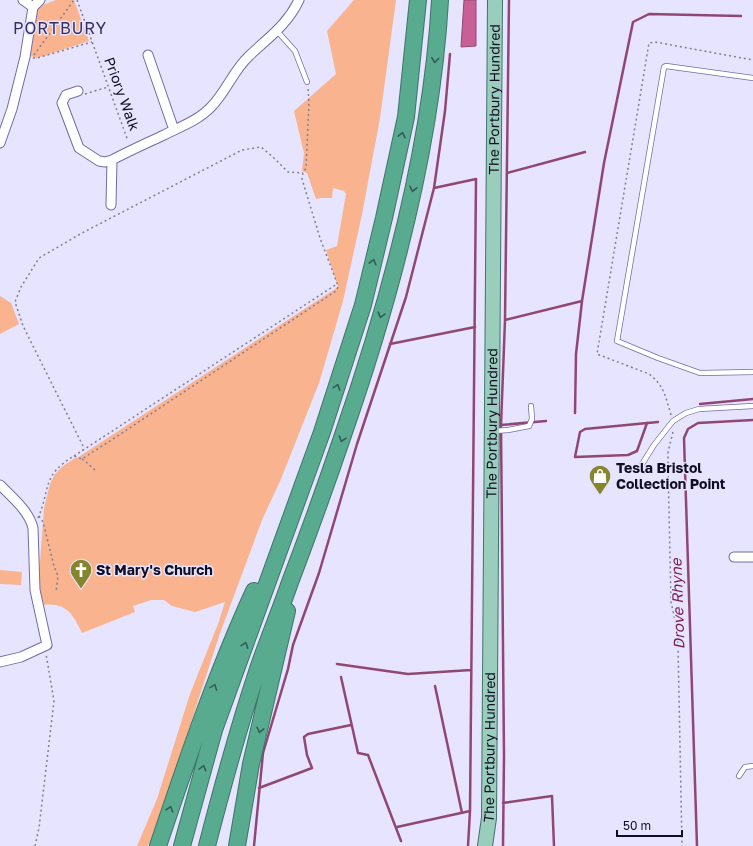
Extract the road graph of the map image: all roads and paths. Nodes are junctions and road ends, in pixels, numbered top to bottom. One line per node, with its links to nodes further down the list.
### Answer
1 (23, 0): 9 (street)
2 (40, 0): 9 (street)
3 (74, 0): 11 (path)
4 (77, 0): 11 (path, Priory Walk)
5 (299, 0): 10 (street)
6 (418, 0): 35 (highway, one-way to 6)
7 (440, 0): 41 (highway, one-way to 41)
8 (495, 0): 28 (main road, The Portbury Hundred)
9 (33, 7): 18 (street)
10 (277, 31): 14 (lane); 17 (street)
11 (92, 42): 15 (path, Priory Walk)
12 (148, 54): 17 (street)
13 (753, 78): 24 (lane)
14 (307, 82): 21 (path)
15 (108, 87): 16 (path); 19 (path, Priory Walk)
16 (78, 91): 20 (street)
17 (174, 130): 19 (street)
18 (0, 143)
19 (131, 150): 20 (street)
20 (112, 160): 22 (street)
21 (303, 172): 23 (path); 29 (path)
22 (111, 205)
23 (337, 284): 29 (path); 31 (path)
24 (753, 372)
25 (531, 406): 28 (lane)
26 (753, 406): 27 (lane)
27 (673, 421): 32 (lane); 53 (path)
28 (492, 431): 52 (main road, The Portbury Hundred)
29 (83, 451): 30 (path)
30 (74, 456): 31 (path); 36 (path)
31 (82, 459): 33 (path)
32 (639, 469)
33 (95, 470)
34 (0, 485): 37 (street)
35 (300, 490): 48 (highway, one-way to 35); 49 (highway, one-way to 35)
36 (39, 516): 37 (path); 42 (path)
37 (33, 528): 38 (lane); 43 (street)
38 (27, 539)
39 (734, 556): 40 (street)
40 (753, 557)
41 (295, 568): 50 (highway); 51 (highway, one-way to 51)
42 (56, 592)
43 (45, 646): 44 (street); 47 (path)
44 (0, 662)
45 (753, 766): 46 (lane)
46 (739, 776)
47 (35, 846)
48 (158, 846)
49 (182, 846)
50 (206, 846)
51 (237, 846)
52 (485, 846)
53 (682, 846)

